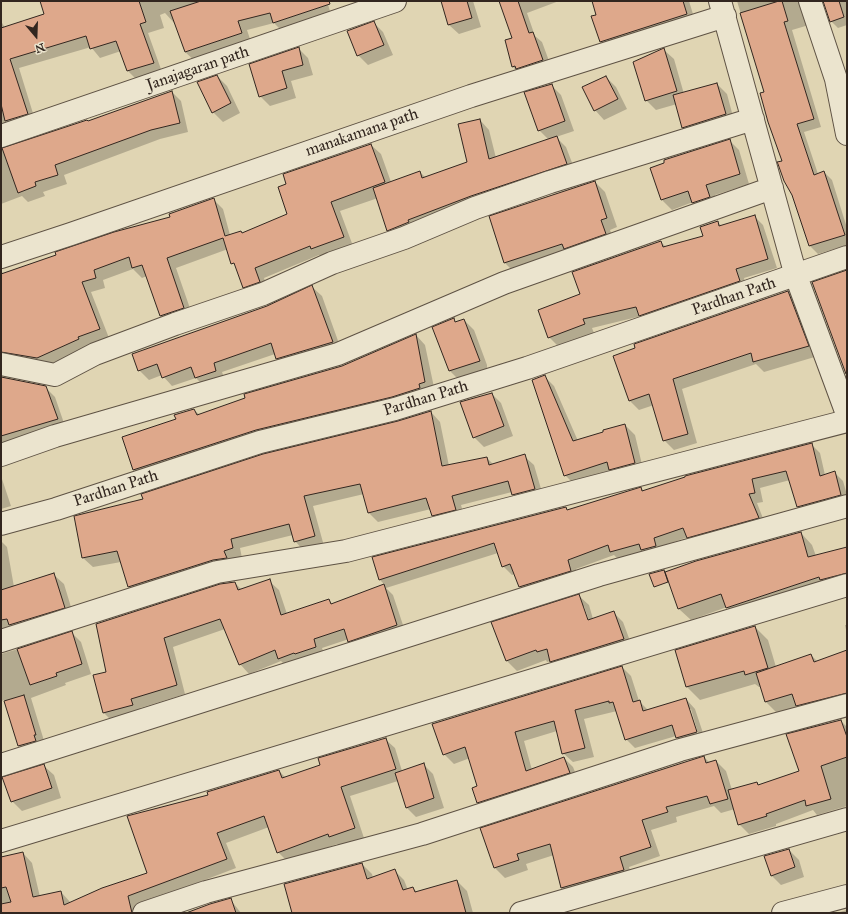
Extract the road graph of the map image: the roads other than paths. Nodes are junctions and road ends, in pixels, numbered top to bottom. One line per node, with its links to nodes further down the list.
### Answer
1 (395, 1): 6 (street, Janajagaran path)
2 (810, 1): 5 (street)
3 (722, 9): 4 (street); 8 (street, manakamana path)
4 (753, 119): 7 (street); 11 (street)
5 (847, 134)
6 (1, 136)
7 (772, 188): 10 (street); 14 (street)
8 (1, 257)
9 (847, 257): 10 (street, Pardhan Path)
10 (796, 276): 12 (street); 16 (street, Pardhan Path)
11 (1, 364)
12 (847, 414)
13 (847, 421): 18 (street)
14 (1, 454)
15 (847, 506): 20 (street)
16 (1, 524)
17 (847, 585): 22 (street)
18 (1, 641)
19 (847, 705): 24 (street)
20 (1, 765)
21 (847, 819): 25 (street)
22 (1, 841)
23 (847, 896): 26 (street)
24 (144, 913)
25 (521, 913)
26 (783, 913)

